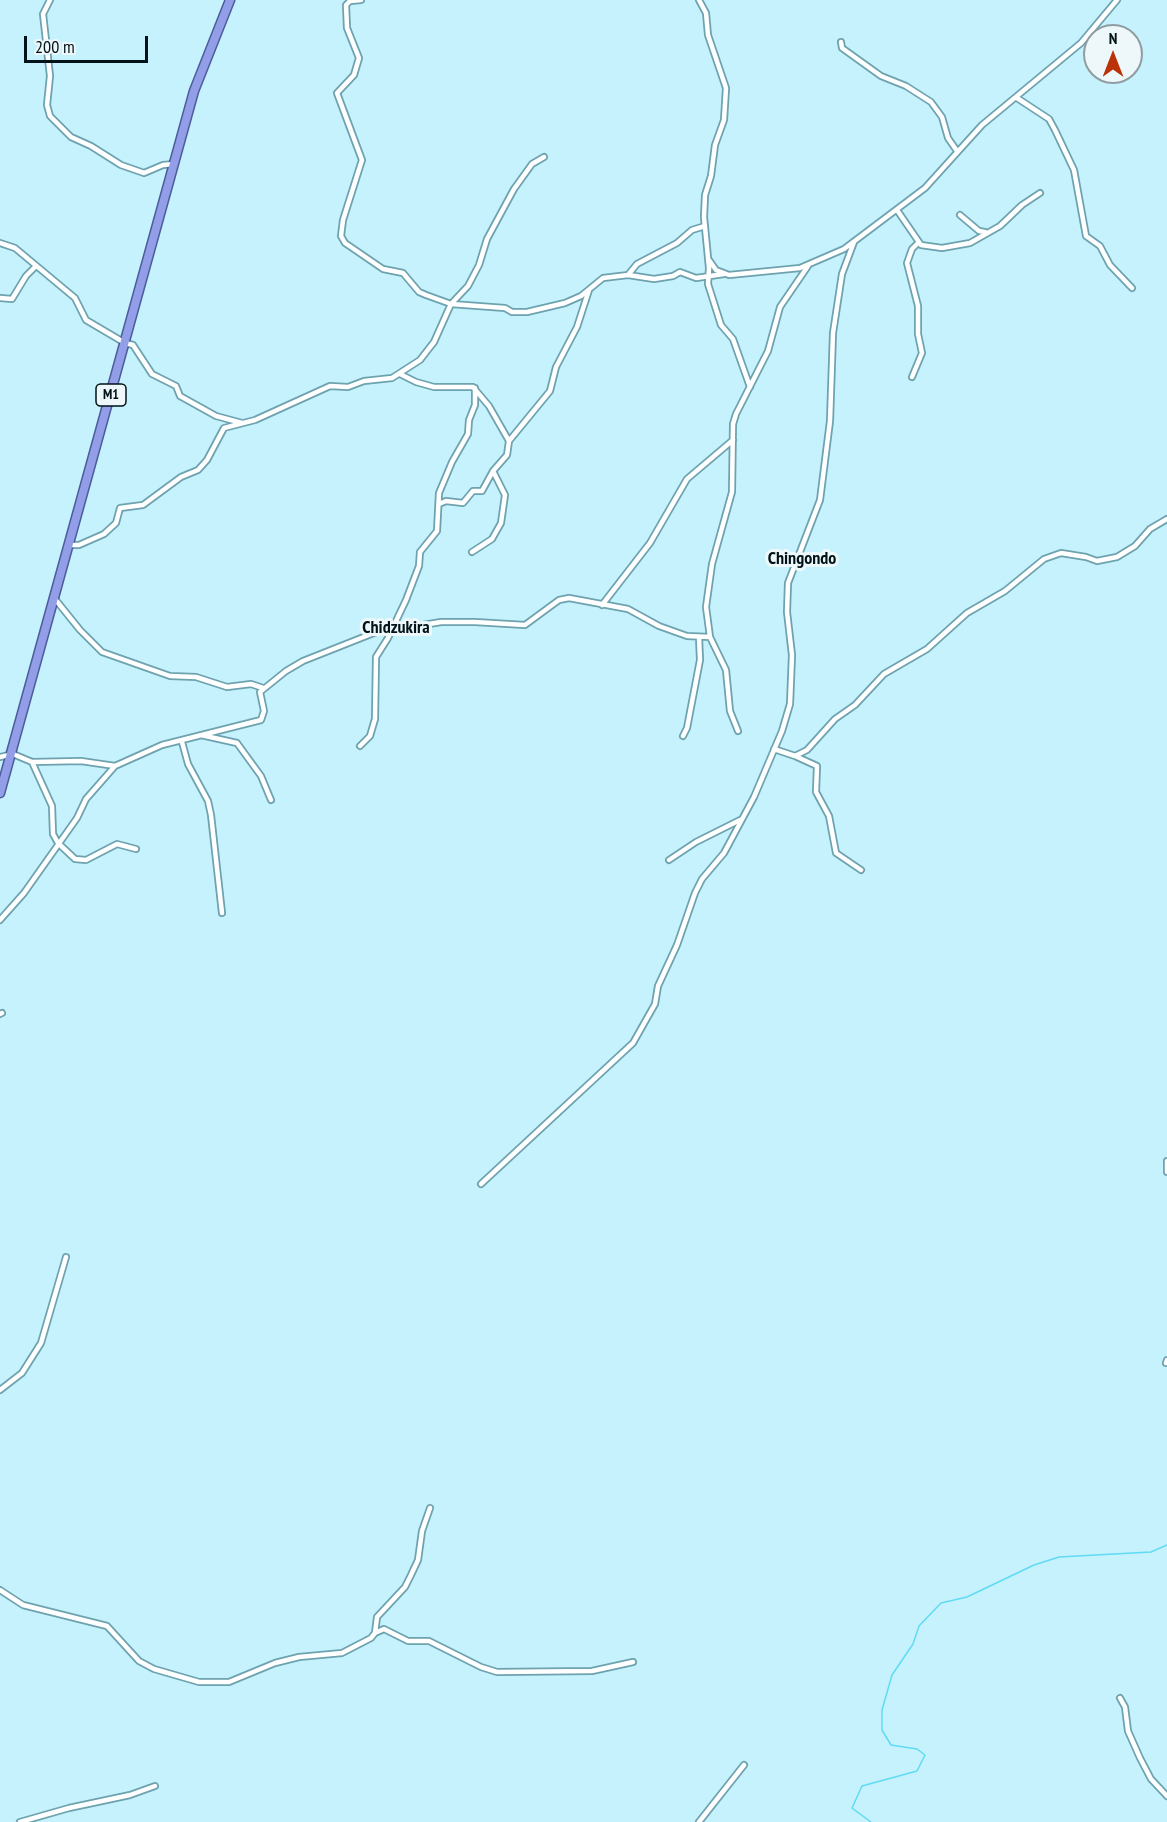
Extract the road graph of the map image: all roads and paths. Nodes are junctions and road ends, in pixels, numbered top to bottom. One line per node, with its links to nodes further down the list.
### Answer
1 (50, 0): 10 (street)
2 (361, 0): 28 (street)
3 (699, 0): 14 (street)
4 (1117, 0): 7 (street)
5 (229, 1): 10 (highway, M1)
6 (841, 42): 8 (street)
7 (1017, 98): 8 (street); 26 (street)
8 (957, 151): 12 (street)
9 (544, 156): 28 (street)
10 (174, 164): 29 (highway, M1)
11 (1040, 193): 15 (street)
12 (897, 210): 16 (street); 17 (street)
13 (960, 215): 15 (street)
14 (705, 226): 19 (street); 23 (street)
15 (985, 232): 17 (street)
16 (854, 242): 21 (street); 53 (street)
17 (919, 242): 31 (street)
18 (0, 243): 20 (street)
19 (709, 260): 22 (street); 24 (street)
20 (36, 266): 27 (street); 29 (street)
21 (808, 266): 22 (street); 33 (street)
22 (724, 274): 24 (street)
23 (627, 275): 24 (street); 25 (street)
24 (709, 277): 33 (street)
25 (589, 288): 28 (street); 36 (street)
26 (1132, 288)
27 (0, 298)
28 (451, 304): 30 (street)
29 (125, 343): 34 (street); 40 (highway, M1)
30 (400, 374): 32 (street); 34 (street)
31 (912, 377)
32 (475, 388): 36 (street); 38 (street)
33 (750, 388): 35 (street)
34 (244, 423): 40 (street)
35 (733, 440): 43 (street); 46 (street)
36 (509, 441): 37 (street)
37 (493, 471): 38 (street); 41 (street)
38 (439, 504): 44 (street)
39 (1167, 519): 56 (street)
40 (70, 545): 42 (highway, M1)
41 (472, 552)
42 (55, 599): 47 (street); 54 (highway, M1)
43 (602, 605): 44 (street); 45 (street)
44 (394, 624): 47 (street); 52 (street)
45 (699, 637): 46 (street); 50 (street)
46 (710, 637): 48 (street)
47 (263, 688): 49 (street)
48 (738, 731)
49 (201, 735): 51 (street); 60 (street)
50 (682, 736)
51 (182, 742): 58 (street); 66 (street)
52 (360, 746)
53 (774, 750): 56 (street); 61 (street)
54 (13, 754): 55 (street); 57 (street); 59 (highway, M1)
55 (0, 756)
56 (795, 756): 65 (street)
57 (32, 762): 58 (street); 62 (street)
58 (115, 766): 62 (street)
59 (0, 793)
60 (271, 800)
61 (742, 818): 64 (street); 70 (street)
62 (58, 843): 63 (street); 67 (street)
63 (136, 849)
64 (669, 860)
65 (861, 870)
66 (222, 913)
67 (0, 920)
68 (1167, 1161): 69 (street)
69 (1167, 1172)
70 (481, 1184)
71 (66, 1257): 72 (street)
72 (0, 1390)
73 (430, 1508): 75 (street)
74 (0, 1590): 75 (street)
75 (375, 1633): 76 (street)
76 (633, 1662)
77 (1120, 1698): 80 (street)
78 (744, 1765): 82 (street)
79 (155, 1786): 81 (street)
80 (1167, 1796)
81 (20, 1822)
82 (699, 1822)

